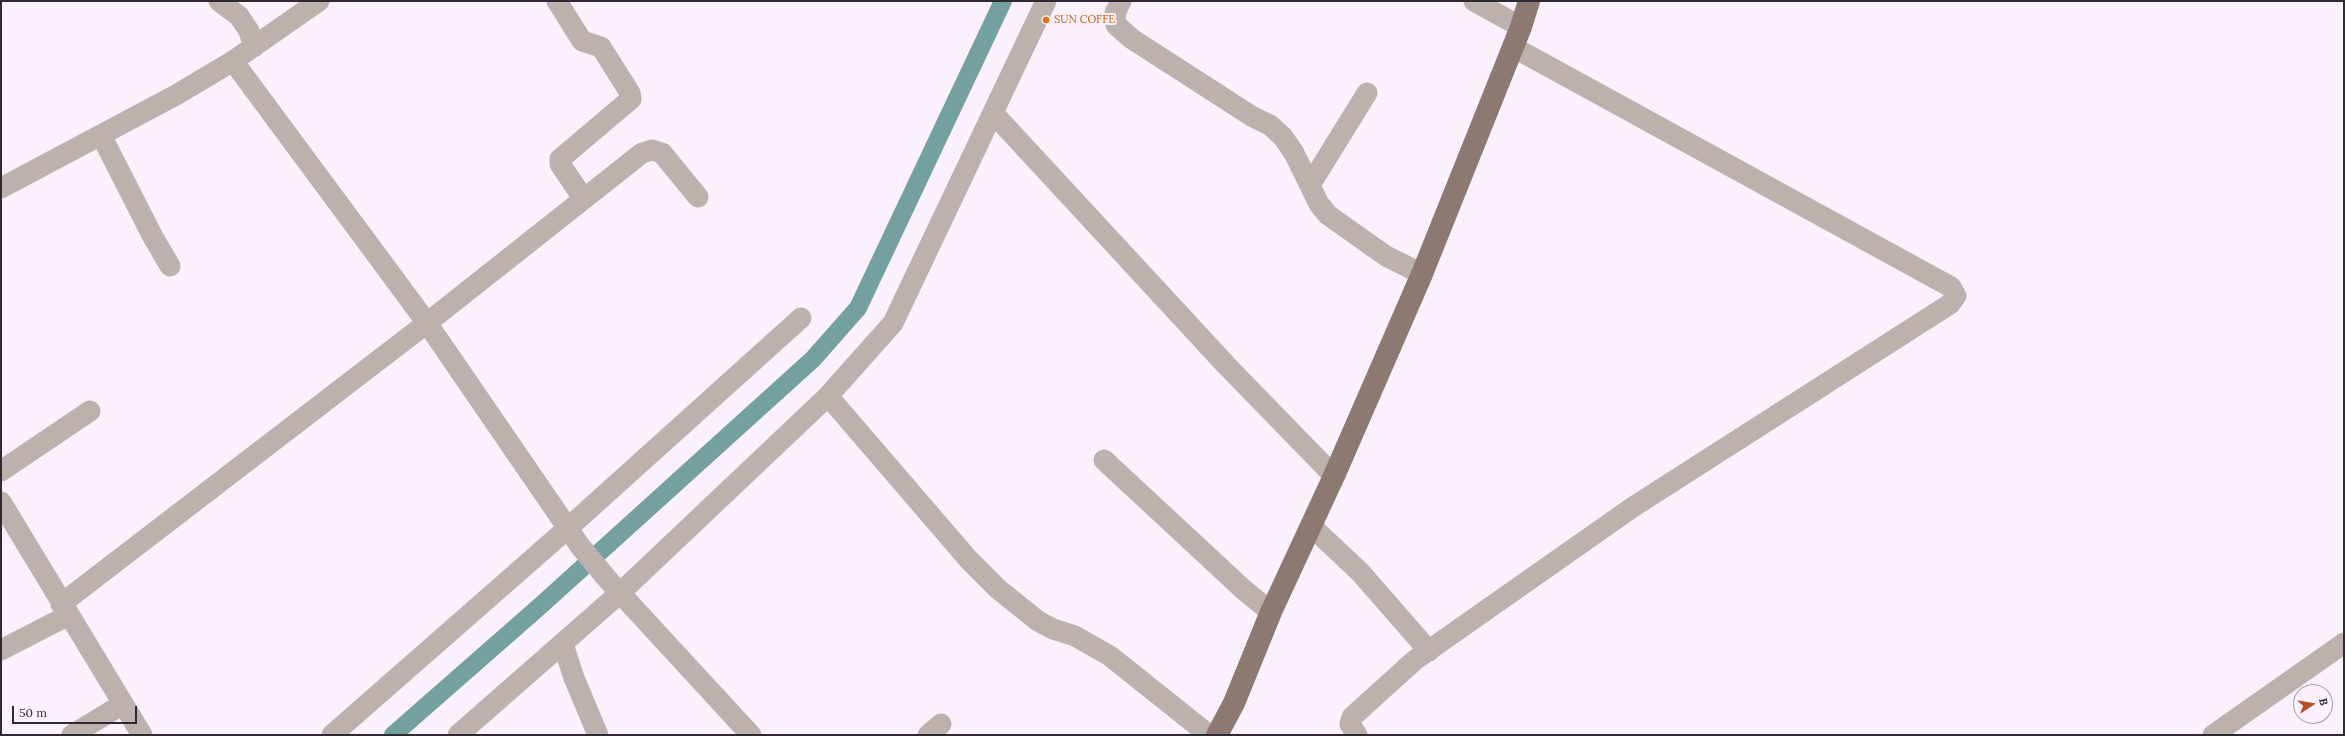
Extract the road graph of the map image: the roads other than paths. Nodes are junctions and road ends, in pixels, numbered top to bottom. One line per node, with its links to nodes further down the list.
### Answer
1 (219, 1): 9 (street)
2 (319, 1): 9 (street)
3 (557, 1): 18 (street)
4 (1046, 1): 13 (street)
5 (1121, 1): 15 (street)
6 (1474, 1): 8 (street)
7 (1529, 1): 8 (main road)
8 (1521, 27): 10 (main road)
9 (254, 47): 11 (street)
10 (1512, 47): 20 (main road); 37 (street)
11 (233, 61): 14 (street); 22 (street)
12 (1367, 93): 15 (street)
13 (993, 113): 23 (street); 27 (street)
14 (101, 135): 16 (street); 19 (street)
15 (1310, 185): 20 (street)
16 (1, 188)
17 (698, 197): 18 (street)
18 (583, 198): 22 (street)
19 (170, 266)
20 (1422, 274): 27 (main road)
21 (801, 318): 30 (street)
22 (427, 323): 30 (street); 32 (street)
23 (828, 396): 31 (street); 45 (street)
24 (90, 411): 26 (street)
25 (1104, 460): 33 (street)
26 (1, 471)
27 (1334, 476): 29 (main road)
28 (1, 502): 32 (street)
29 (1311, 526): 33 (main road); 37 (street)
30 (568, 528): 31 (street); 41 (street)
31 (615, 587): 35 (street); 44 (street)
32 (65, 609): 36 (street); 38 (street)
33 (1271, 612): 46 (main road)
34 (2344, 643): 48 (street)
35 (563, 644): 42 (street); 43 (street)
36 (1, 650)
37 (1429, 651): 47 (street)
38 (123, 704): 39 (street); 40 (street)
39 (72, 735)
40 (142, 735)
41 (332, 735)
42 (458, 735)
43 (598, 735)
44 (751, 735)
45 (1209, 735)
46 (1217, 735)
47 (1357, 735)
48 (2213, 735)

